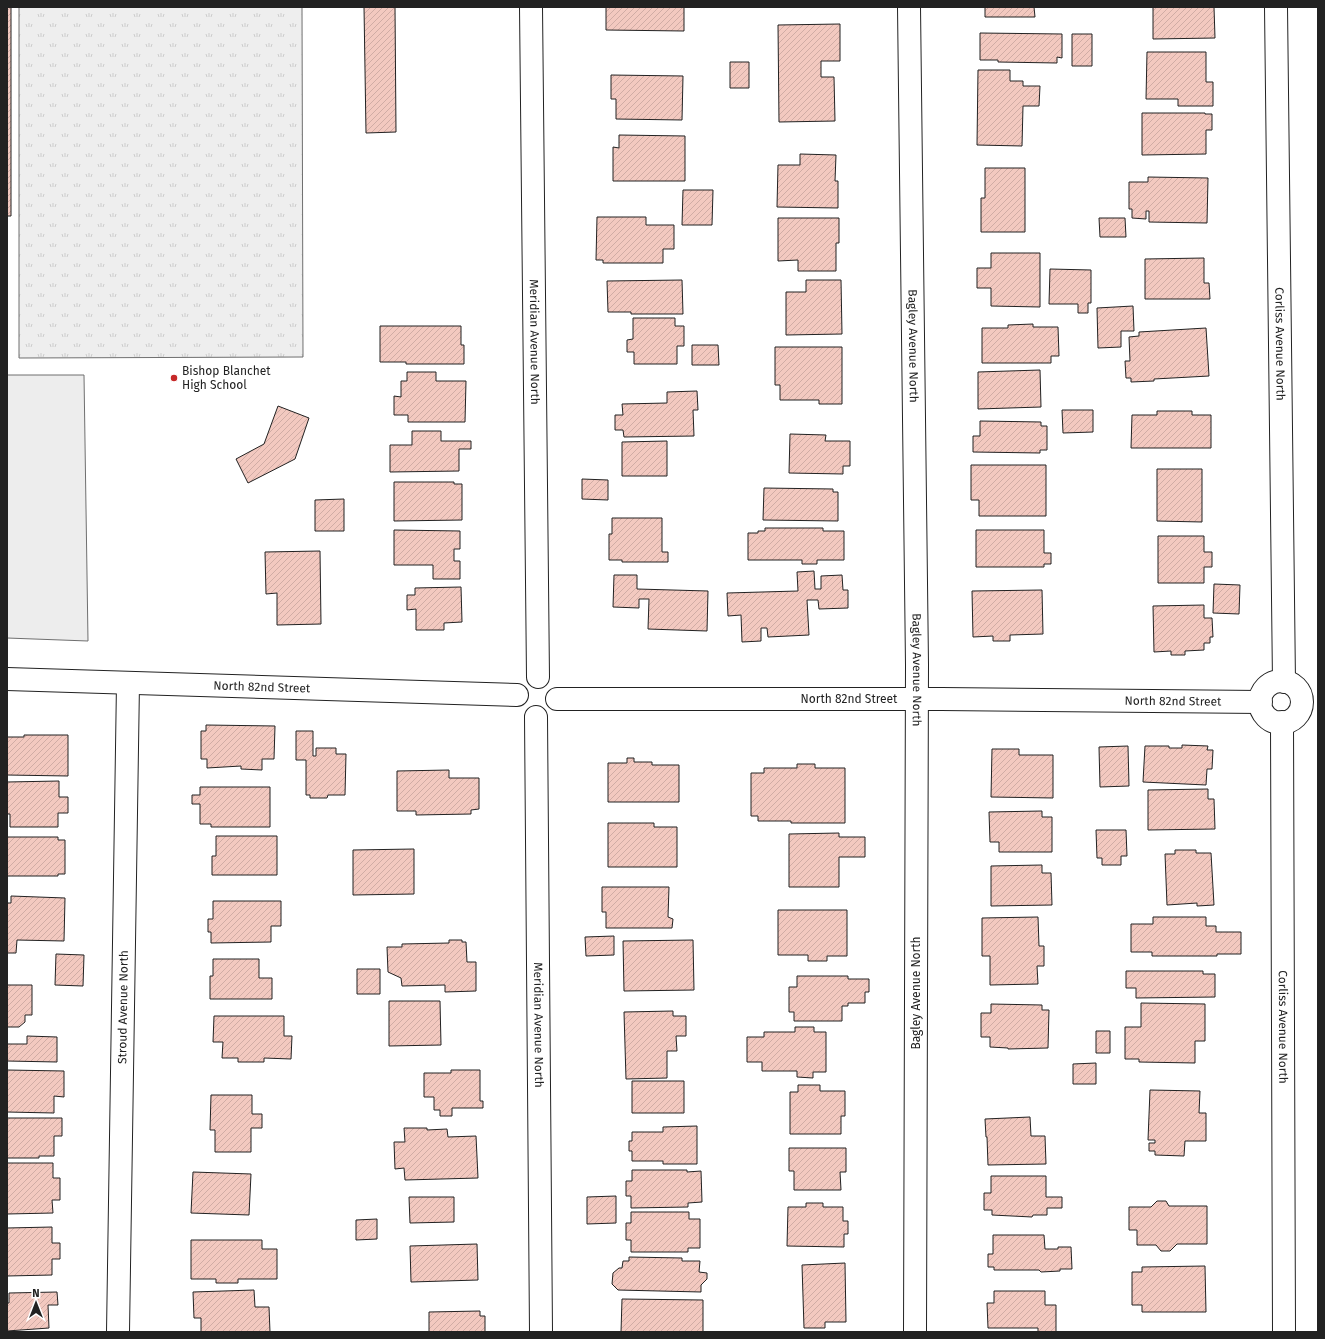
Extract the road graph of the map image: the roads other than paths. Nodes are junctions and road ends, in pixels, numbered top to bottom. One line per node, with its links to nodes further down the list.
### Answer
1 (531, 7): 4 (street, Meridian Avenue North)
2 (909, 7): 10 (street, Bagley Avenue North)
3 (1276, 7): 6 (street, Corliss Avenue North)
4 (538, 677): 8 (street); 9 (street)
5 (7, 679): 7 (street, North 82nd Street)
6 (1284, 682): 11 (street); 12 (street)
7 (128, 683): 8 (street, North 82nd Street); 15 (street, Stroud Avenue North)
8 (517, 695): 13 (street)
9 (557, 699): 10 (street, North 82nd Street); 13 (street)
10 (916, 700): 11 (street, North 82nd Street); 17 (street, Bagley Avenue North)
11 (1261, 702): 14 (street)
12 (1310, 703): 14 (street)
13 (536, 717): 16 (street, Meridian Avenue North)
14 (1282, 722): 18 (street, Corliss Avenue North)
15 (118, 1332)
16 (541, 1332)
17 (915, 1332)
18 (1284, 1332)

